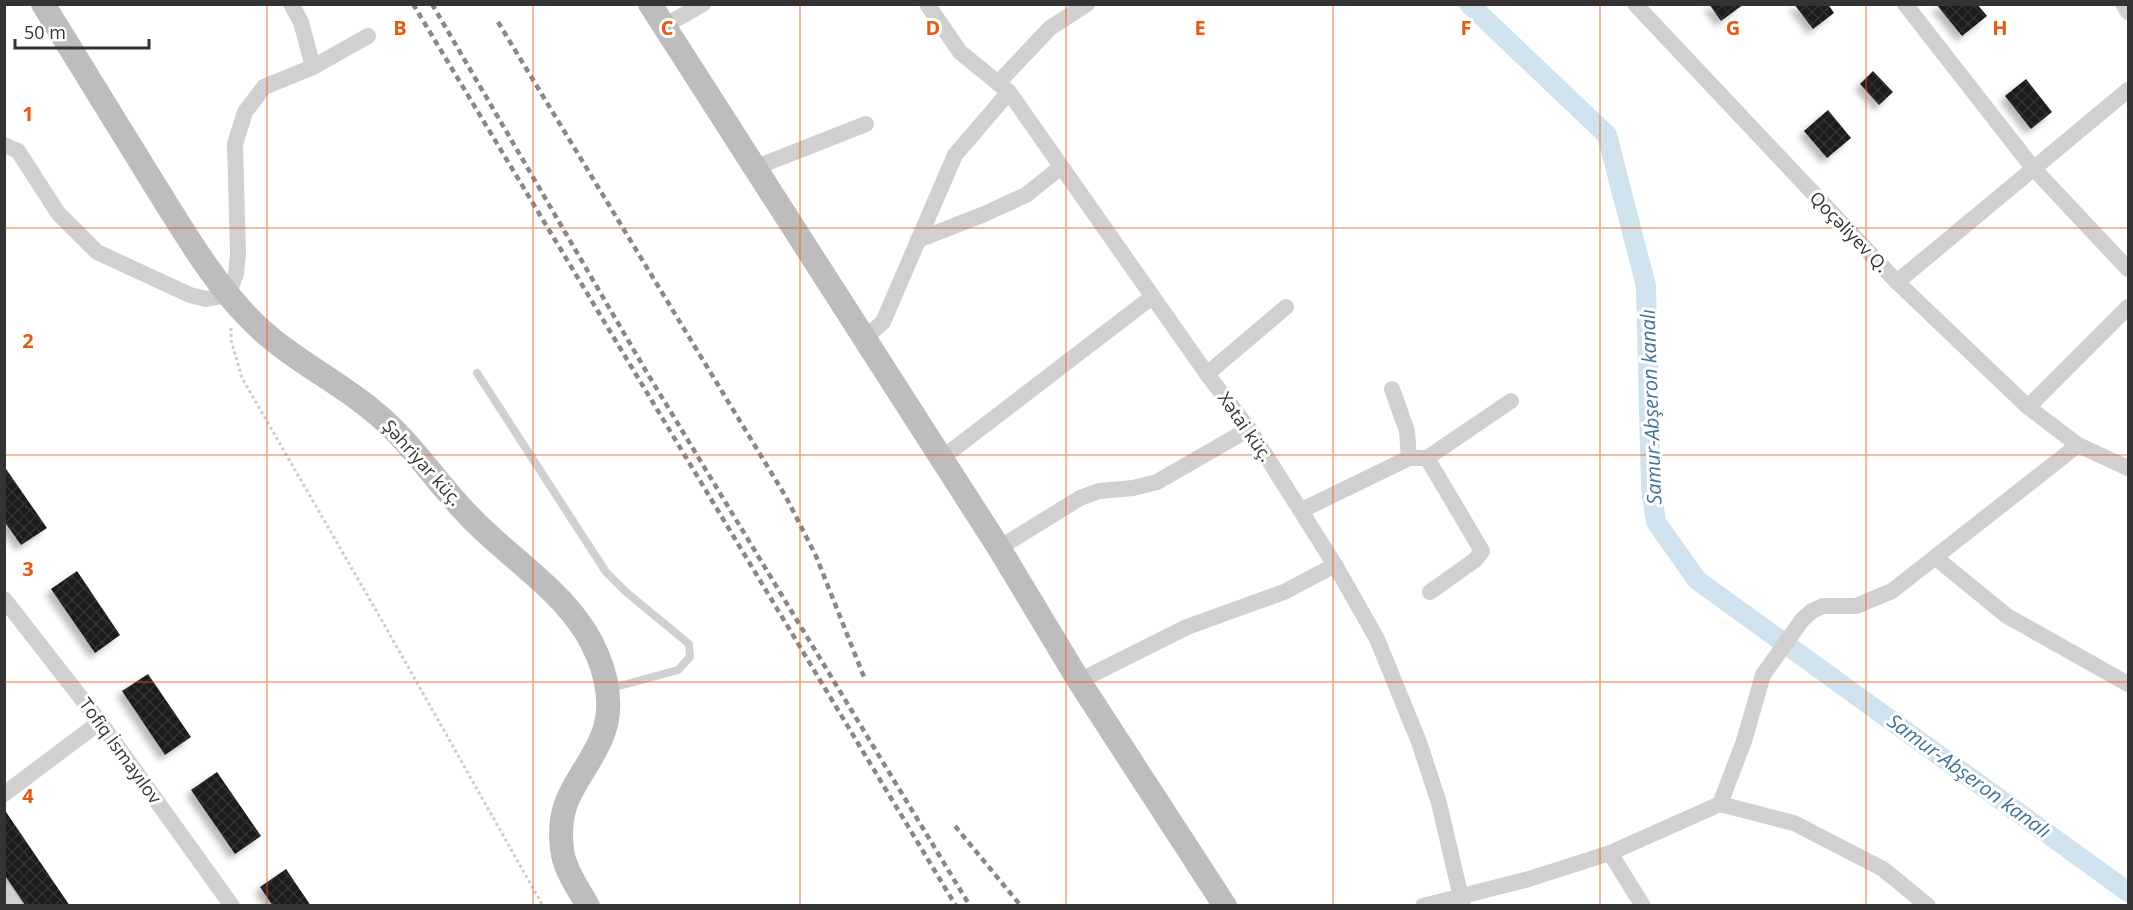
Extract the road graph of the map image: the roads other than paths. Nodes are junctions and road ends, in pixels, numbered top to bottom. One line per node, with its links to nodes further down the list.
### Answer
1 (43, 4): 24 (street, Şəhriyar küç.)
2 (291, 4): 13 (street)
3 (650, 4): 11 (street)
4 (703, 4): 11 (street)
5 (927, 4): 14 (street, Xətai küç.)
6 (1087, 4): 14 (street)
7 (1635, 4): 23 (street, Qoçəliyev Q.)
8 (1905, 4): 20 (street)
9 (2123, 4): 10 (street)
10 (2128, 12)
11 (664, 26): 19 (street)
12 (368, 36): 13 (street)
13 (313, 67): 24 (street)
14 (1003, 88): 18 (street, Xətai küç.); 21 (street)
15 (2128, 90): 20 (street)
16 (866, 124): 19 (street)
17 (4, 145): 24 (street)
18 (1061, 167): 21 (street); 25 (street, Xətai küç.)
19 (753, 168): 28 (street)
20 (2033, 168): 22 (street); 23 (street)
21 (918, 240): 28 (street)
22 (2128, 268)
23 (1897, 282): 33 (street, Qoçəliyev Q.)
24 (228, 295): 48 (street, Şəhriyar küç.)
25 (1152, 297): 30 (street, Xətai küç.); 36 (street)
26 (1286, 307): 30 (street)
27 (2128, 307): 33 (street)
28 (865, 338): 36 (street)
29 (477, 373): 48 (lane)
30 (1207, 374): 34 (street, Xətai küç.)
31 (1392, 389): 37 (street)
32 (1511, 401): 38 (street)
33 (2028, 407): 35 (street, Qoçəliyev Q.)
34 (1249, 429): 40 (street, Xətai küç.); 41 (street)
35 (2078, 445): 39 (street, Qoçəliyev Q.); 42 (street)
36 (942, 458): 41 (street)
37 (1409, 458): 38 (street); 40 (street)
38 (1427, 458): 44 (street)
39 (2128, 468)
40 (1302, 510): 43 (street, Xətai küç.)
41 (999, 548): 46 (street)
42 (1936, 558): 47 (street); 51 (street)
43 (1335, 565): 46 (street); 54 (street, Xətai küç.)
44 (1430, 592)
45 (4, 599): 49 (street, Tofiq İsmayılov)
46 (1079, 681): 59 (street)
47 (2128, 684)
48 (607, 689): 58 (street, Şəhriyar küç.)
49 (100, 722): 50 (street); 57 (street, Tofiq İsmayılov)
50 (4, 794)
51 (1720, 804): 52 (street); 55 (street)
52 (1610, 853): 54 (street); 61 (street)
53 (4, 891): 56 (street)
54 (1461, 901): 60 (street)
55 (1921, 904)
56 (14, 906)
57 (232, 906)
58 (588, 906)
59 (1225, 906)
60 (1423, 906)
61 (1643, 906)

